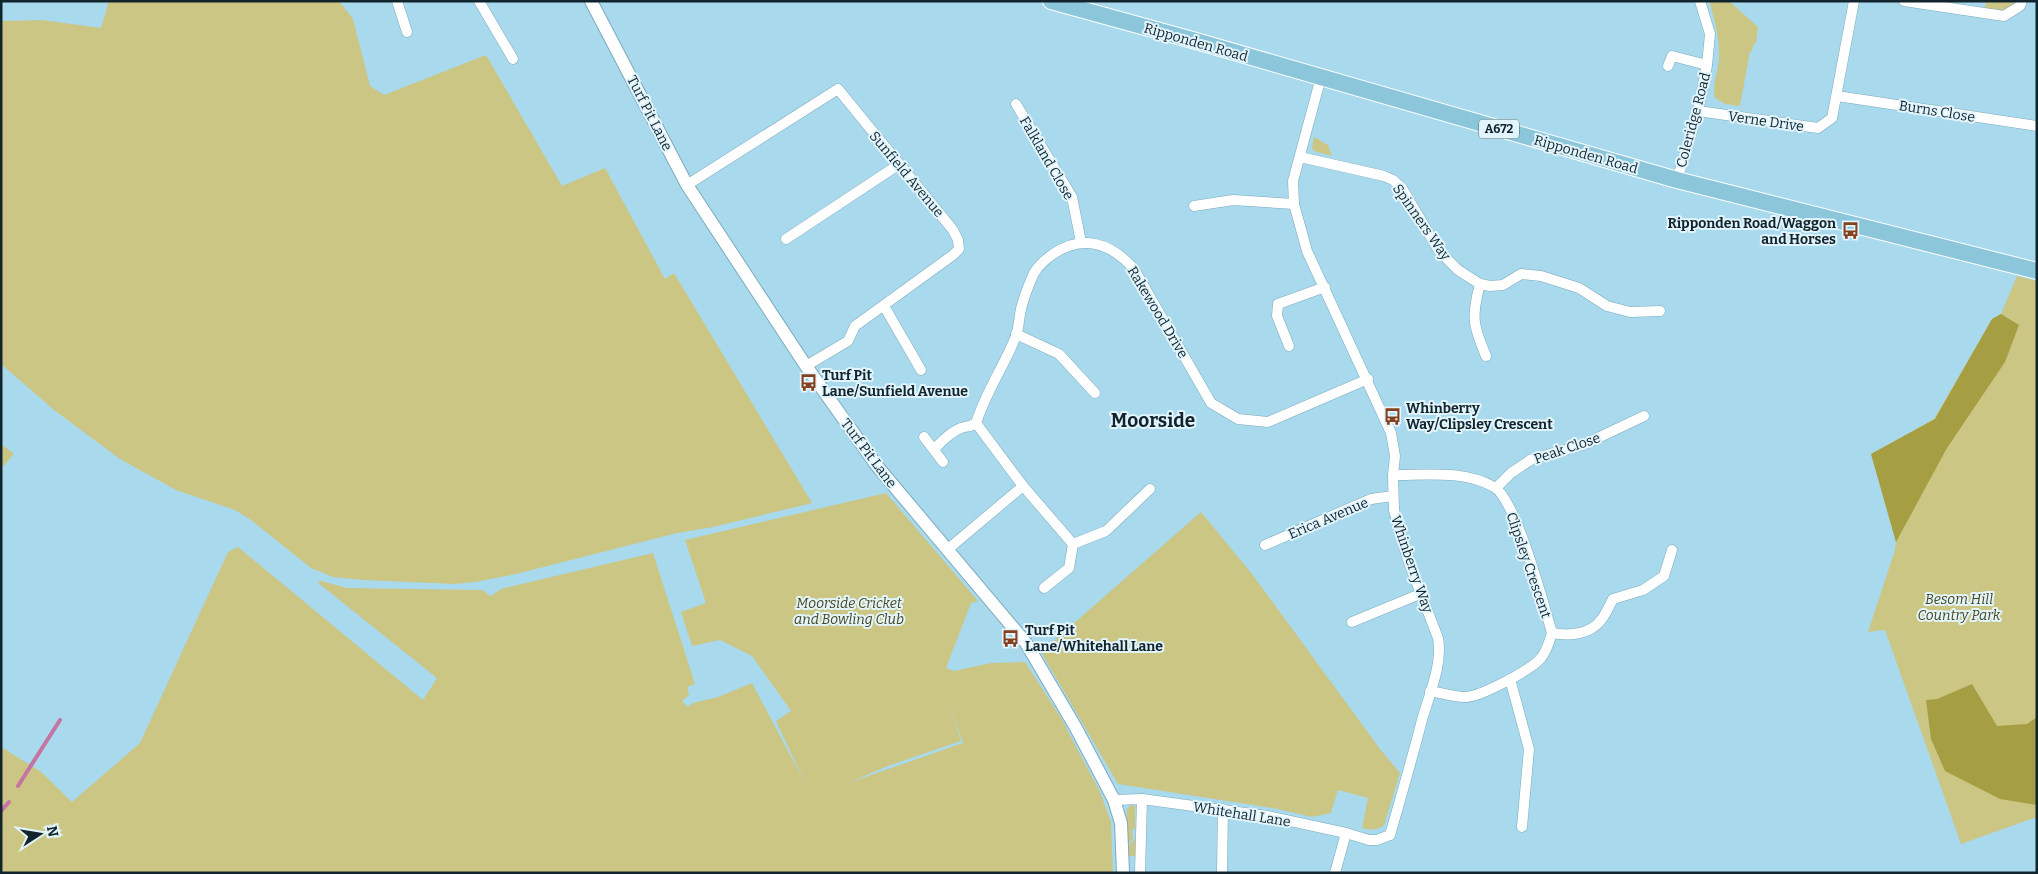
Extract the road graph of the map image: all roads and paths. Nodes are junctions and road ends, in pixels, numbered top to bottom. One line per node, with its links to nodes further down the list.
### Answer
1 (397, 1): 9 (street)
2 (479, 1): 10 (street)
3 (592, 1): 21 (street, Turf Pit Lane)
4 (1051, 1): 13 (main road, Ripponden Road / A672)
5 (1700, 1): 11 (street, Coleridge Road)
6 (1854, 1): 14 (street, Verne Drive)
7 (1904, 1): 8 (street)
8 (2022, 1)
9 (408, 32)
10 (513, 59)
11 (1708, 65): 12 (street); 16 (street, Coleridge Road)
12 (1668, 66)
13 (1321, 77): 18 (street, Whinberry Way); 20 (main road, Ripponden Road / A672)
14 (1837, 96): 16 (street, Verne Drive); 17 (street, Burns Close)
15 (1016, 104): 25 (street, Falkland Close)
16 (1698, 111): 20 (street, Coleridge Road)
17 (2037, 126)
18 (1300, 157): 22 (street, Whinberry Way); 27 (street, Spinners Way)
19 (898, 165): 21 (street, Sunfield Avenue); 24 (street); 29 (street, Sunfield Avenue)
20 (1677, 180): 26 (main road, Ripponden Road / A672)
21 (687, 185): 34 (street, Turf Pit Lane)
22 (1294, 204): 23 (street); 28 (street, Whinberry Way)
23 (1194, 206)
24 (786, 239)
25 (1082, 242): 31 (street); 36 (street, Rakewood Drive)
26 (2037, 272)
27 (1480, 284): 30 (street); 33 (street)
28 (1324, 287): 32 (street); 36 (street, Whinberry Way)
29 (884, 306): 34 (street, Sunfield Avenue); 35 (street)
30 (1660, 311)
31 (1016, 334): 37 (street); 39 (street)
32 (1289, 346)
33 (1486, 356)
34 (806, 366): 50 (street, Turf Pit Lane)
35 (921, 370)
36 (1368, 379): 43 (street, Whinberry Way)
37 (1095, 393)
38 (1644, 416): 45 (street, Peak Close)
39 (976, 423): 41 (street); 44 (street)
40 (924, 437): 41 (street)
41 (934, 449): 42 (street)
42 (943, 462)
43 (1393, 475): 45 (street); 47 (street, Whinberry Way)
44 (1023, 486): 48 (street); 50 (street)
45 (1496, 488): 55 (street, Clipsley Crescent)
46 (1150, 489): 48 (street)
47 (1393, 496): 49 (street, Erica Avenue); 53 (street, Whinberry Way)
48 (1074, 544): 52 (street)
49 (1265, 546)
50 (948, 550): 59 (street, Turf Pit Lane)
51 (1672, 550): 55 (street)
52 (1044, 588)
53 (1420, 594): 54 (street); 57 (street, Whinberry Way)
54 (1352, 622)
55 (1552, 633): 56 (street, Clipsley Crescent)
56 (1510, 679): 57 (street, Clipsley Crescent); 61 (street)
57 (1430, 691): 63 (street, Whinberry Way)
58 (1142, 799): 59 (street, Whitehall Lane); 60 (street, Whitehall Lane); 65 (street)
59 (1114, 800): 64 (street, Turf Pit Lane)
60 (1223, 809): 62 (street, Whitehall Lane); 66 (street)
61 (1522, 827)
62 (1346, 833): 63 (street, Whitehall Lane); 67 (street)
63 (1369, 840)
64 (1123, 873)
65 (1140, 873)
66 (1222, 873)
67 (1335, 873)

